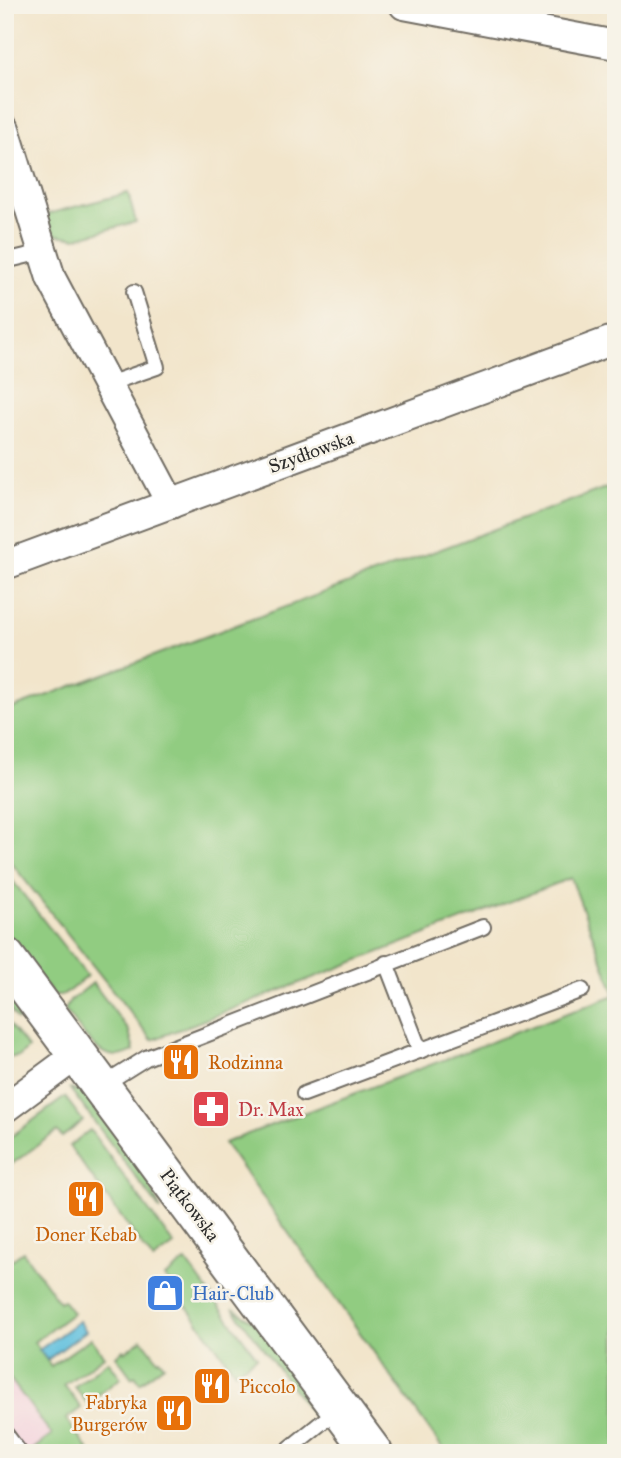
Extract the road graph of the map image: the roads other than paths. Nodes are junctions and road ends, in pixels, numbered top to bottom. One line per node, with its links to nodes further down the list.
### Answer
1 (404, 5): 2 (street)
2 (616, 45)
3 (5, 130): 4 (street)
4 (42, 252): 5 (lane); 8 (street)
5 (5, 261)
6 (134, 292): 8 (lane)
7 (616, 339): 9 (street, Szydłowska)
8 (108, 384): 9 (street)
9 (171, 504): 10 (street, Szydłowska)
10 (5, 565)
11 (483, 927): 13 (lane)
12 (5, 957): 16 (street, Piątkowska)
13 (386, 964): 15 (lane); 17 (lane)
14 (582, 990): 15 (lane)
15 (420, 1051): 18 (lane)
16 (78, 1054): 17 (street, Piątkowska); 19 (street)
17 (101, 1086): 20 (street, Piątkowska)
18 (304, 1094)
19 (5, 1108)
20 (340, 1408): 23 (lane); 24 (street, Piątkowska)
21 (5, 1433): 22 (lane)
22 (20, 1453)
23 (284, 1453)
24 (373, 1453)

